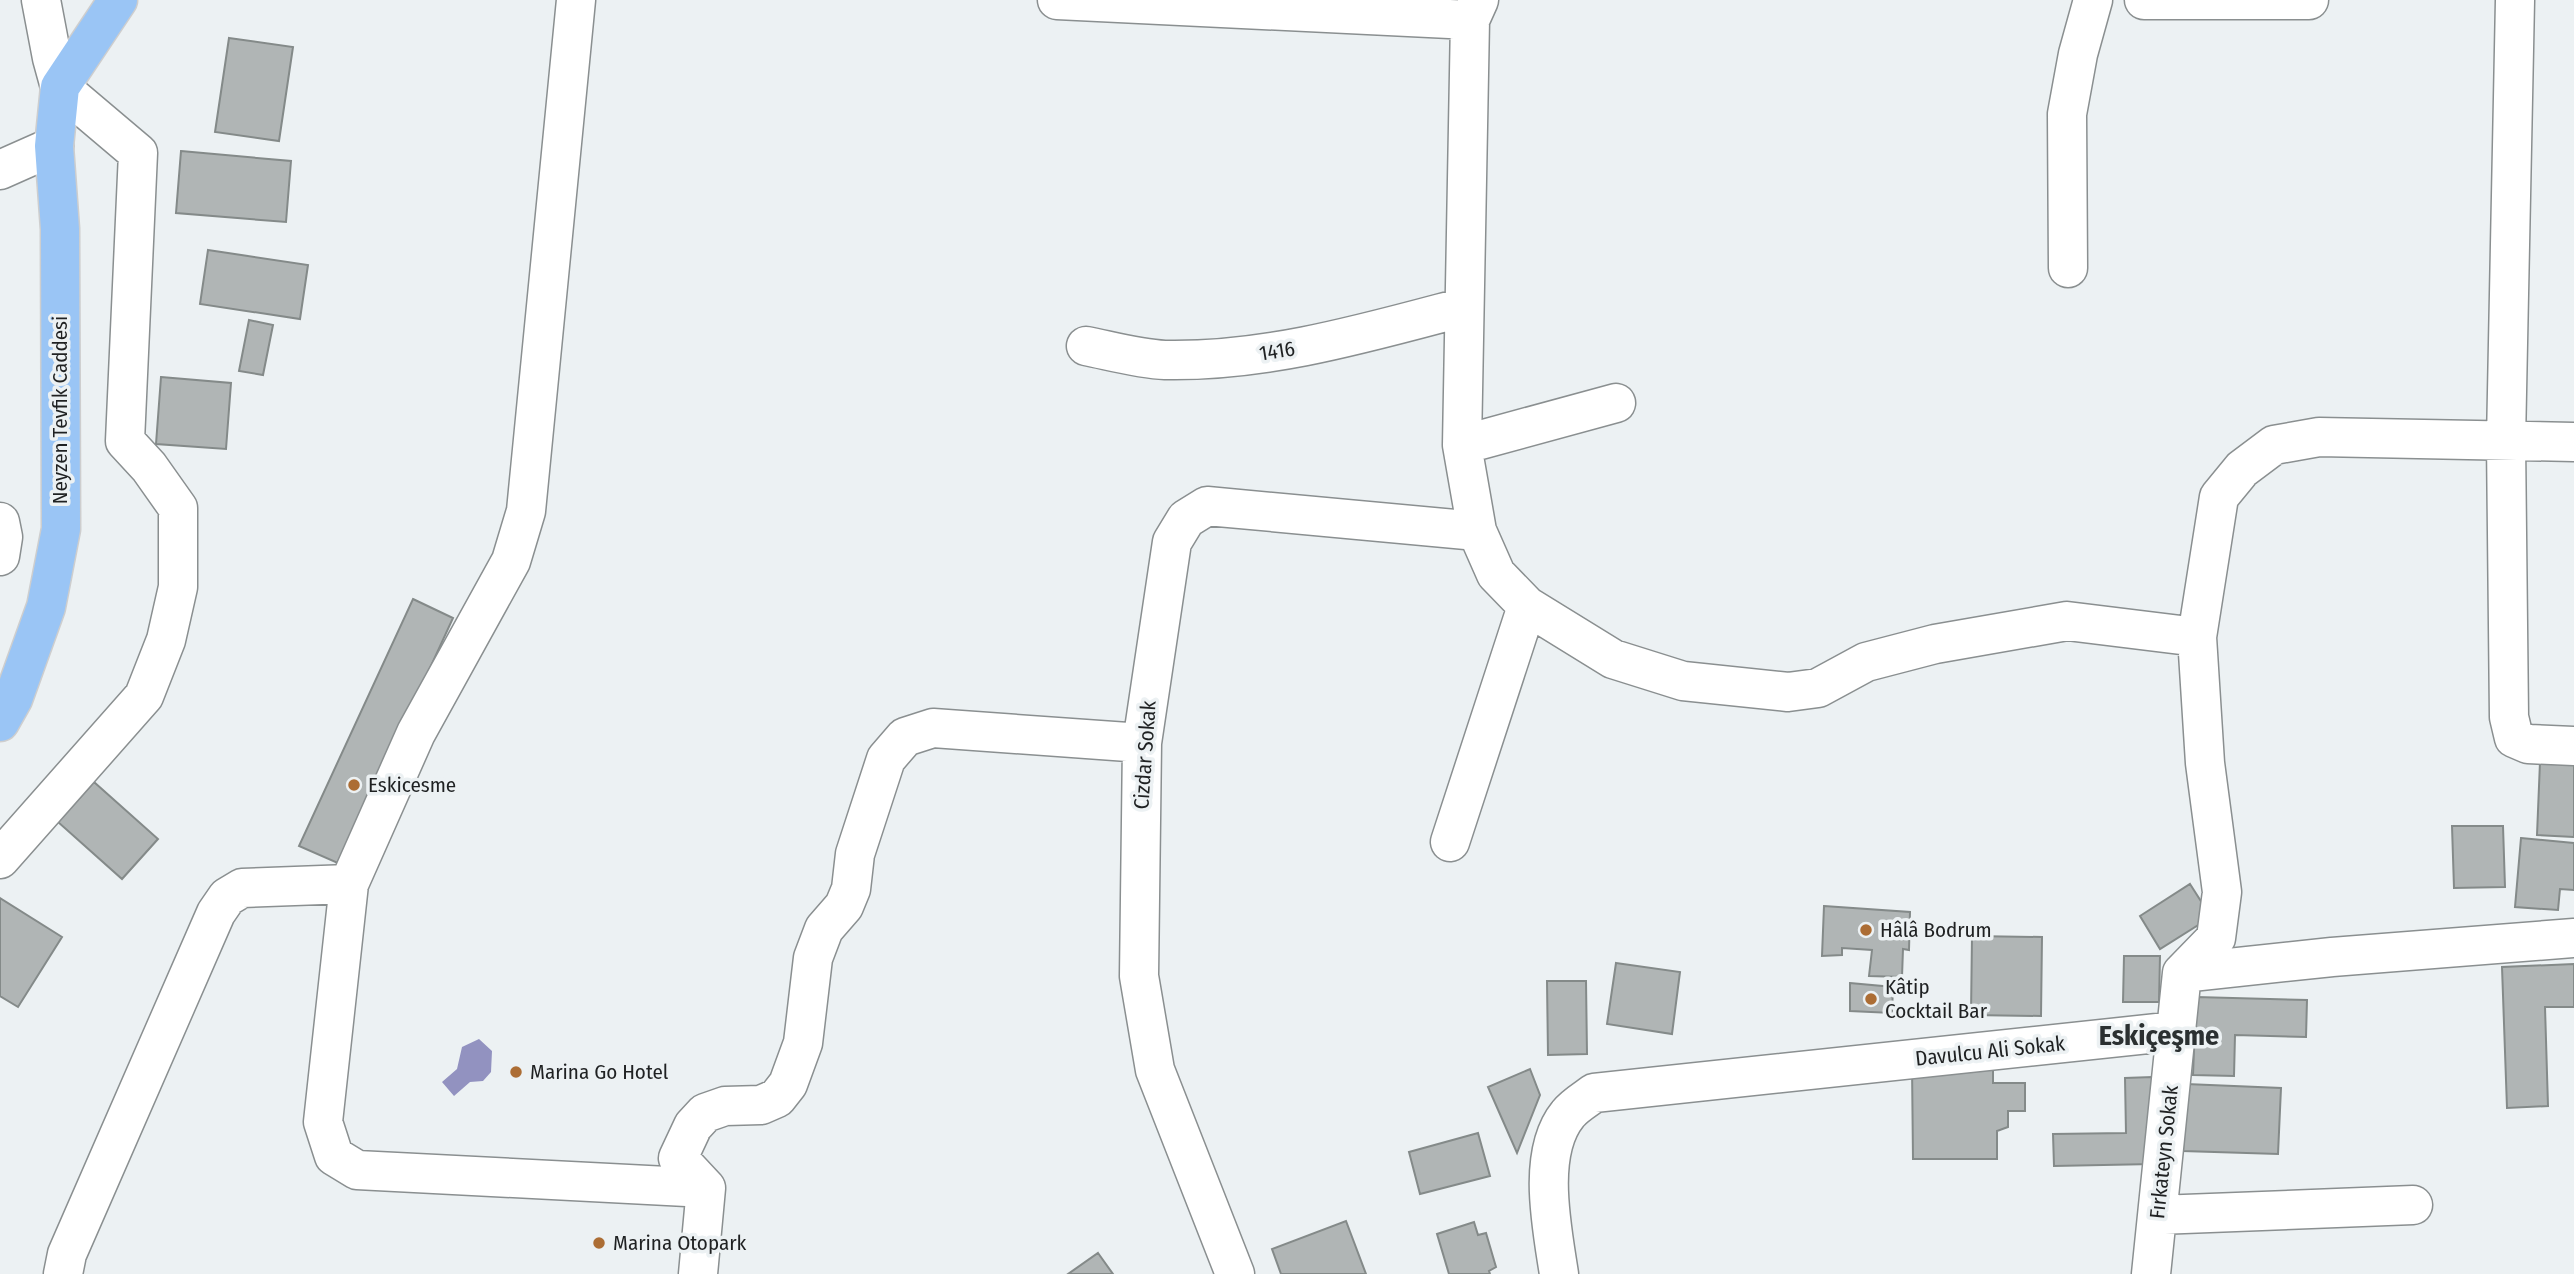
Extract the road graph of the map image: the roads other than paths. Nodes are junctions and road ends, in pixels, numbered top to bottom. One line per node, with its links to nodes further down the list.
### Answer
1 (41, 0): 10 (street)
2 (118, 0): 10 (main road)
3 (576, 0): 30 (street)
4 (1057, 0): 9 (street)
5 (2093, 0): 13 (street)
6 (2144, 0): 7 (street)
7 (2309, 0)
8 (2515, 0): 17 (street)
9 (1474, 10): 14 (street)
10 (60, 88): 11 (main road, Neyzen Tevfik Caddesi); 29 (street)
11 (54, 146): 12 (street); 25 (main road, Neyzen Tevfik Caddesi)
12 (0, 170)
13 (2067, 268)
14 (1464, 307): 15 (street, 1416); 19 (street)
15 (1086, 346)
16 (1616, 403): 19 (street)
17 (2506, 442): 18 (street); 24 (street); 27 (street)
18 (2574, 442)
19 (1462, 446): 21 (street)
20 (0, 522): 22 (street)
21 (1477, 531): 23 (street); 26 (street, Cizdar Sokak)
22 (0, 556)
23 (1527, 606): 24 (street); 28 (street)
24 (2197, 637): 32 (street)
25 (0, 722)
26 (1142, 743): 34 (street); 39 (street, Cizdar Sokak)
27 (2574, 746)
28 (1450, 842)
29 (0, 859)
30 (349, 884): 34 (street); 37 (street)
31 (2574, 938): 32 (street)
32 (2182, 972): 33 (street)
33 (2176, 1031): 36 (street, Fırkateyn Sokak); 40 (street, Davulcu Ali Sokak)
34 (706, 1188): 38 (street)
35 (2413, 1205): 36 (street)
36 (2158, 1215): 41 (street, Fırkateyn Sokak)
37 (63, 1274)
38 (698, 1274)
39 (1235, 1274)
40 (1559, 1274)
41 (2151, 1274)

